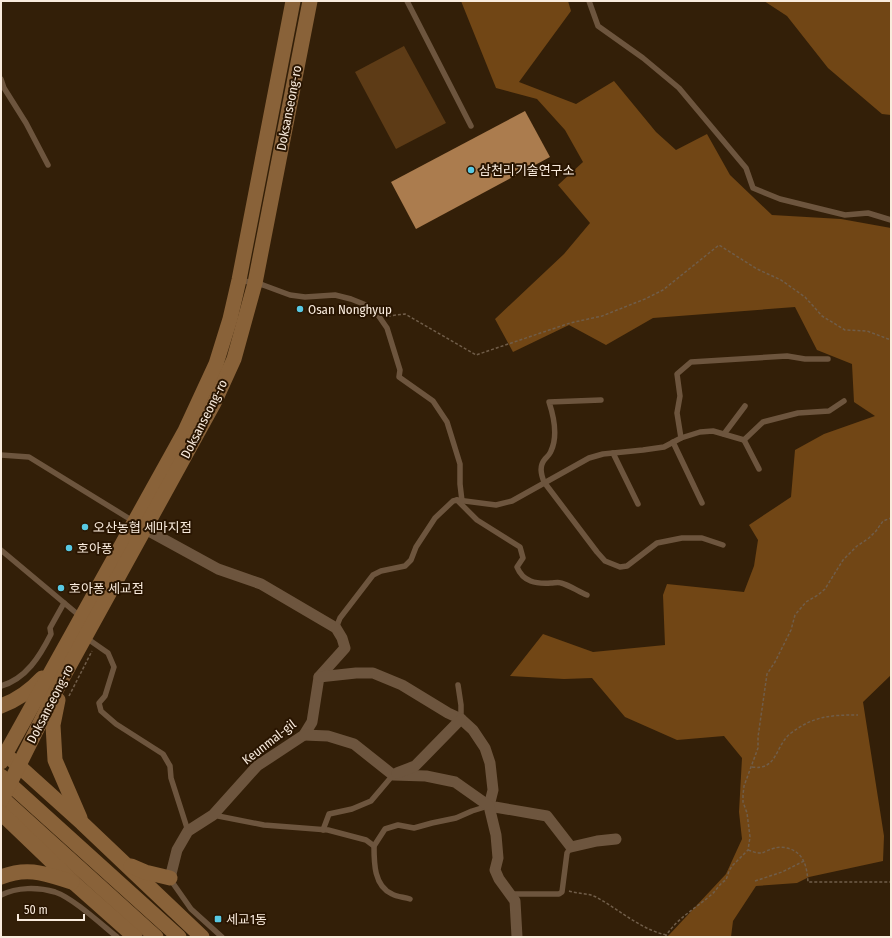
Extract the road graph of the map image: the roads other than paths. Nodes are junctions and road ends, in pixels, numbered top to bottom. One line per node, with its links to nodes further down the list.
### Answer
1 (293, 1): 9 (street, Doksanseong-ro)
2 (310, 1): 10 (street, Doksanseong-ro)
3 (407, 1): 6 (lane)
4 (589, 1): 8 (lane)
5 (1, 80): 7 (lane)
6 (471, 126)
7 (48, 165)
8 (891, 220)
9 (240, 280): 10 (lane); 26 (street, Doksanseong-ro)
10 (255, 283): 23 (lane); 26 (street, Doksanseong-ro)
11 (828, 359): 16 (lane)
12 (601, 400): 22 (lane)
13 (844, 402): 17 (lane)
14 (745, 406): 15 (lane)
15 (724, 434): 16 (lane); 17 (lane)
16 (681, 438): 18 (lane)
17 (744, 440): 21 (lane)
18 (673, 442): 19 (lane); 24 (lane)
19 (613, 453): 22 (lane); 25 (lane)
20 (1, 455): 26 (lane)
21 (759, 469)
22 (544, 482): 23 (lane); 27 (lane)
23 (460, 501): 29 (lane); 32 (lane)
24 (702, 503)
25 (638, 504)
26 (140, 526): 31 (street, Doksanseong-ro); 32 (street); 33 (street, Doksanseong-ro)
27 (723, 545)
28 (1, 550): 30 (lane)
29 (587, 595)
30 (64, 603): 31 (lane); 38 (lane)
31 (82, 617): 34 (street, Doksanseong-ro)
32 (336, 628): 35 (street)
33 (85, 637): 36 (street, Doksanseong-ro); 53 (lane)
34 (56, 664): 39 (street); 42 (street, Doksanseong-ro)
35 (319, 677): 40 (street); 41 (street, Keunmal-gil)
36 (62, 679): 43 (street, Doksanseong-ro); 51 (street)
37 (458, 685): 40 (lane)
38 (1, 686)
39 (1, 706)
40 (461, 719): 44 (street); 48 (street)
41 (304, 735): 44 (street); 50 (street, Keunmal-gil)
42 (2, 756): 43 (street)
43 (18, 766): 47 (street, Doksanseong-ro); 51 (street)
44 (393, 775): 48 (street); 52 (lane)
45 (1, 776): 67 (street)
46 (1, 797): 66 (street)
47 (1, 801)
48 (489, 806): 55 (lane); 56 (street); 61 (street)
49 (1, 813): 60 (street)
50 (212, 815): 52 (lane); 53 (street, Keunmal-gil)
51 (82, 823): 57 (street)
52 (323, 830): 55 (lane)
53 (188, 831): 59 (street, Keunmal-gil)
54 (616, 839): 56 (street)
55 (374, 846): 63 (lane)
56 (571, 847): 61 (lane)
57 (122, 862): 59 (street); 68 (street)
58 (1, 877): 60 (street)
59 (170, 878): 69 (lane)
60 (74, 883): 65 (street)
61 (510, 894): 70 (street)
62 (1, 895): 64 (lane)
63 (410, 899)
64 (117, 937)
65 (135, 937)
66 (156, 937)
67 (179, 937)
68 (202, 937)
69 (222, 937)
70 (517, 937)

